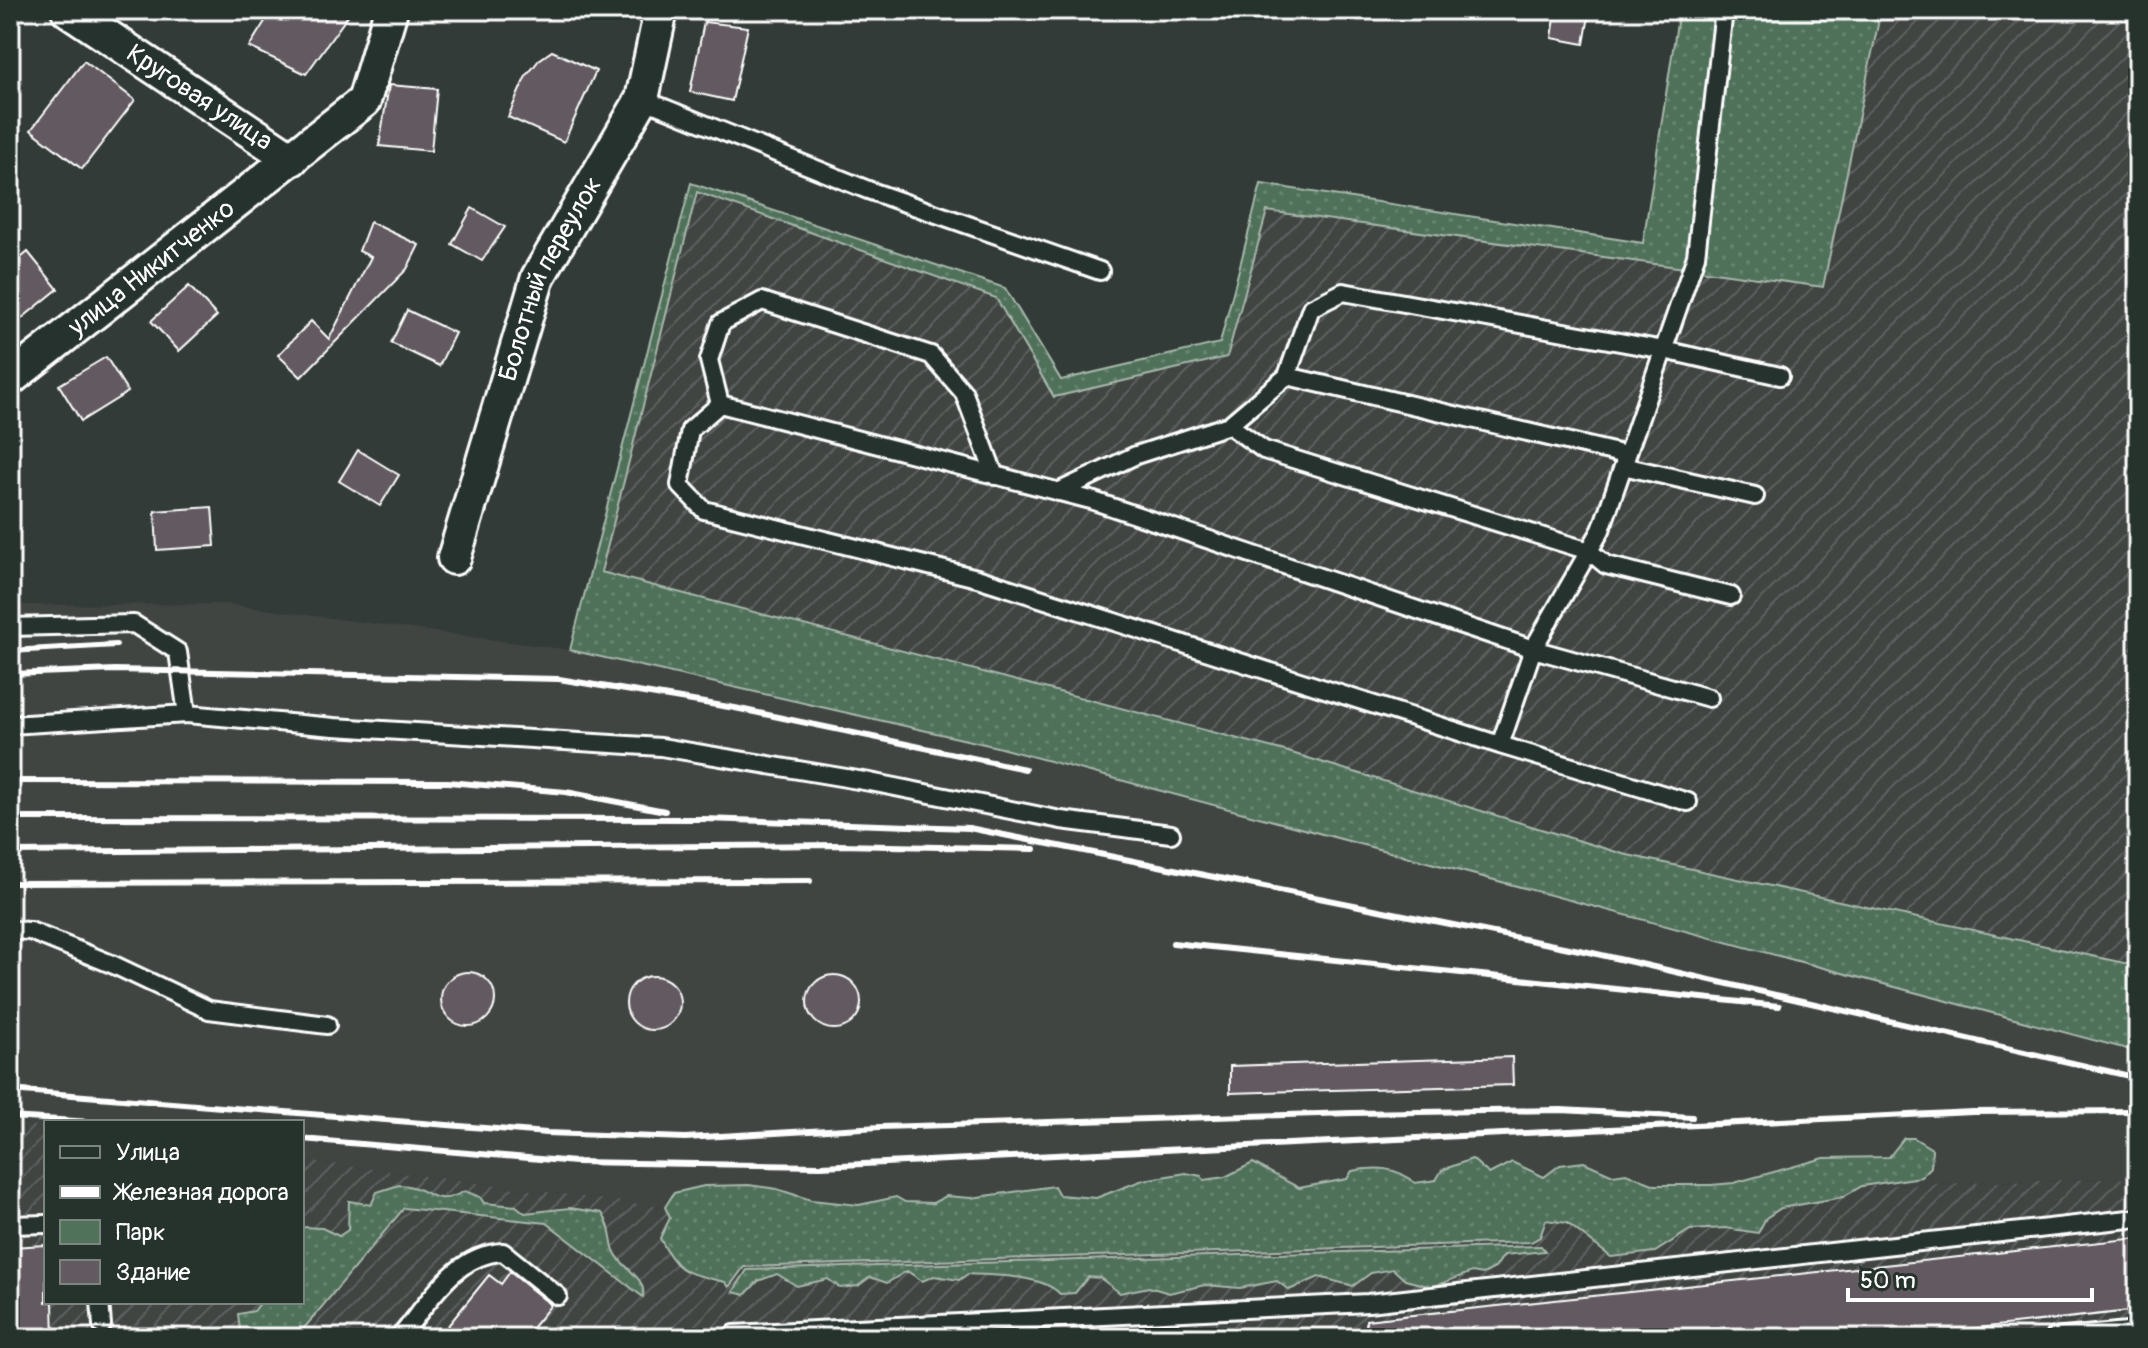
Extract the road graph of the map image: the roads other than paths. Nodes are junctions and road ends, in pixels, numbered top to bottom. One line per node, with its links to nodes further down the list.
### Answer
1 (68, 10): 6 (street, Круговая улица)
2 (391, 10): 6 (street, улица Никитченко)
3 (661, 10): 5 (street, Болотный переулок)
4 (1724, 10): 8 (lane)
5 (642, 99): 7 (lane); 19 (street, Болотный переулок)
6 (292, 159): 11 (street, улица Никитченко)
7 (1100, 271)
8 (1664, 350): 9 (lane); 10 (lane); 14 (lane)
9 (1287, 376): 13 (lane); 14 (lane)
10 (1780, 376)
11 (10, 379)
12 (720, 404): 15 (lane); 15 (lane); 26 (lane)
13 (1229, 425): 16 (lane); 18 (lane)
14 (1625, 460): 17 (lane); 18 (lane)
15 (995, 476): 16 (lane)
16 (1058, 492): 22 (lane)
17 (1755, 496)
18 (1589, 551): 20 (lane); 22 (lane)
19 (454, 558)
20 (1731, 596)
21 (10, 627): 24 (lane)
22 (1533, 649): 23 (lane); 26 (lane)
23 (1709, 698)
24 (187, 714): 25 (lane); 28 (lane)
25 (10, 725)
26 (1500, 745): 27 (lane)
27 (1688, 802)
28 (1171, 834)
29 (10, 930): 30 (lane)
30 (327, 1025)
31 (2138, 1218): 39 (lane)
32 (44, 1224): 33 (lane)
33 (10, 1225)
34 (558, 1296): 38 (lane)
35 (100, 1304): 36 (lane)
36 (102, 1325)
37 (2138, 1330): 40 (lane)
38 (399, 1338)
39 (729, 1338)
40 (2053, 1338)

